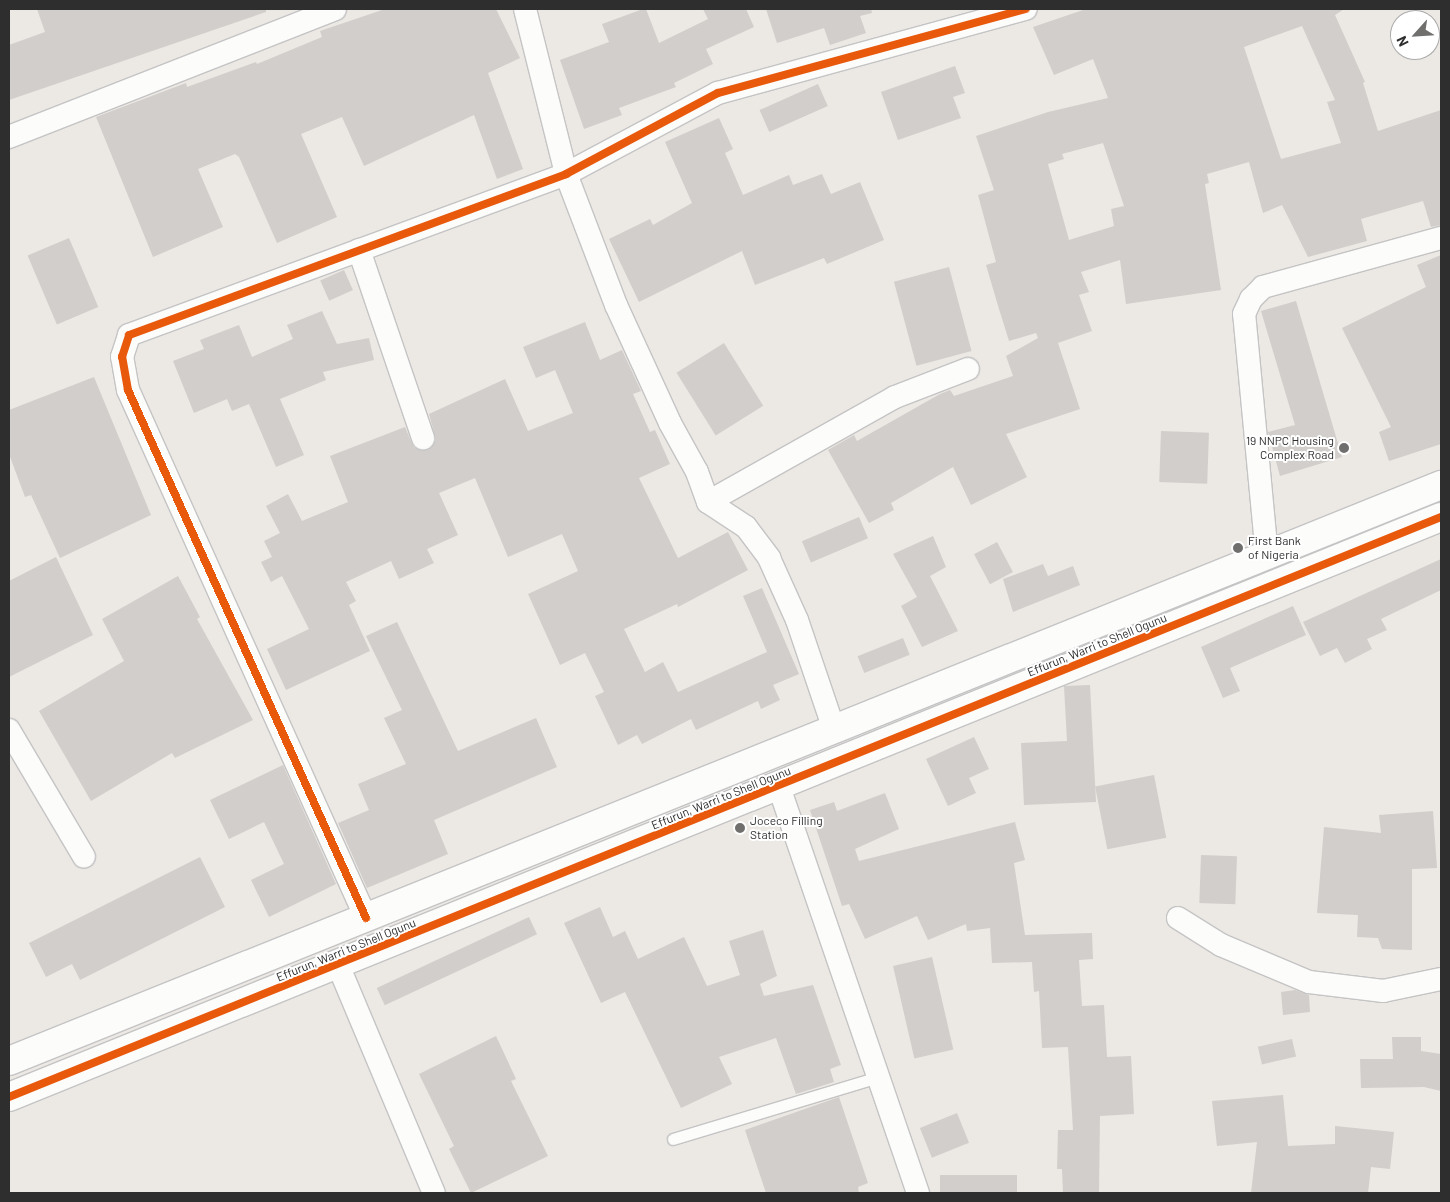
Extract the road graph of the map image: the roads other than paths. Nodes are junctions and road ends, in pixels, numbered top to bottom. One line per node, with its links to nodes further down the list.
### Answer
1 (335, 9): 4 (street)
2 (525, 9): 5 (street)
3 (1026, 9): 5 (street)
4 (9, 137)
5 (566, 174): 7 (street); 11 (street)
6 (1441, 238): 13 (street)
7 (359, 250): 9 (street); 18 (street)
8 (968, 370): 11 (street)
9 (423, 438)
10 (1441, 485): 13 (street, Effurun, Warri to Shell Ogunu)
11 (708, 502): 14 (street)
12 (1441, 517): 16 (street, Effurun, Warri to Shell Ogunu)
13 (1267, 556): 14 (street, Effurun, Warri to Shell Ogunu)
14 (834, 729): 18 (street, Effurun, Warri to Shell Ogunu)
15 (9, 730): 17 (street)
16 (779, 787): 20 (street, Effurun, Warri to Shell Ogunu); 23 (street)
17 (84, 858)
18 (366, 918): 22 (street, Effurun, Warri to Shell Ogunu)
19 (1178, 918): 21 (street)
20 (338, 965): 24 (street, Effurun, Warri to Shell Ogunu); 26 (street)
21 (1441, 979)
22 (9, 1061)
23 (878, 1077): 25 (lane); 27 (street)
24 (9, 1097)
25 (673, 1139)
26 (434, 1193)
27 (918, 1193)

